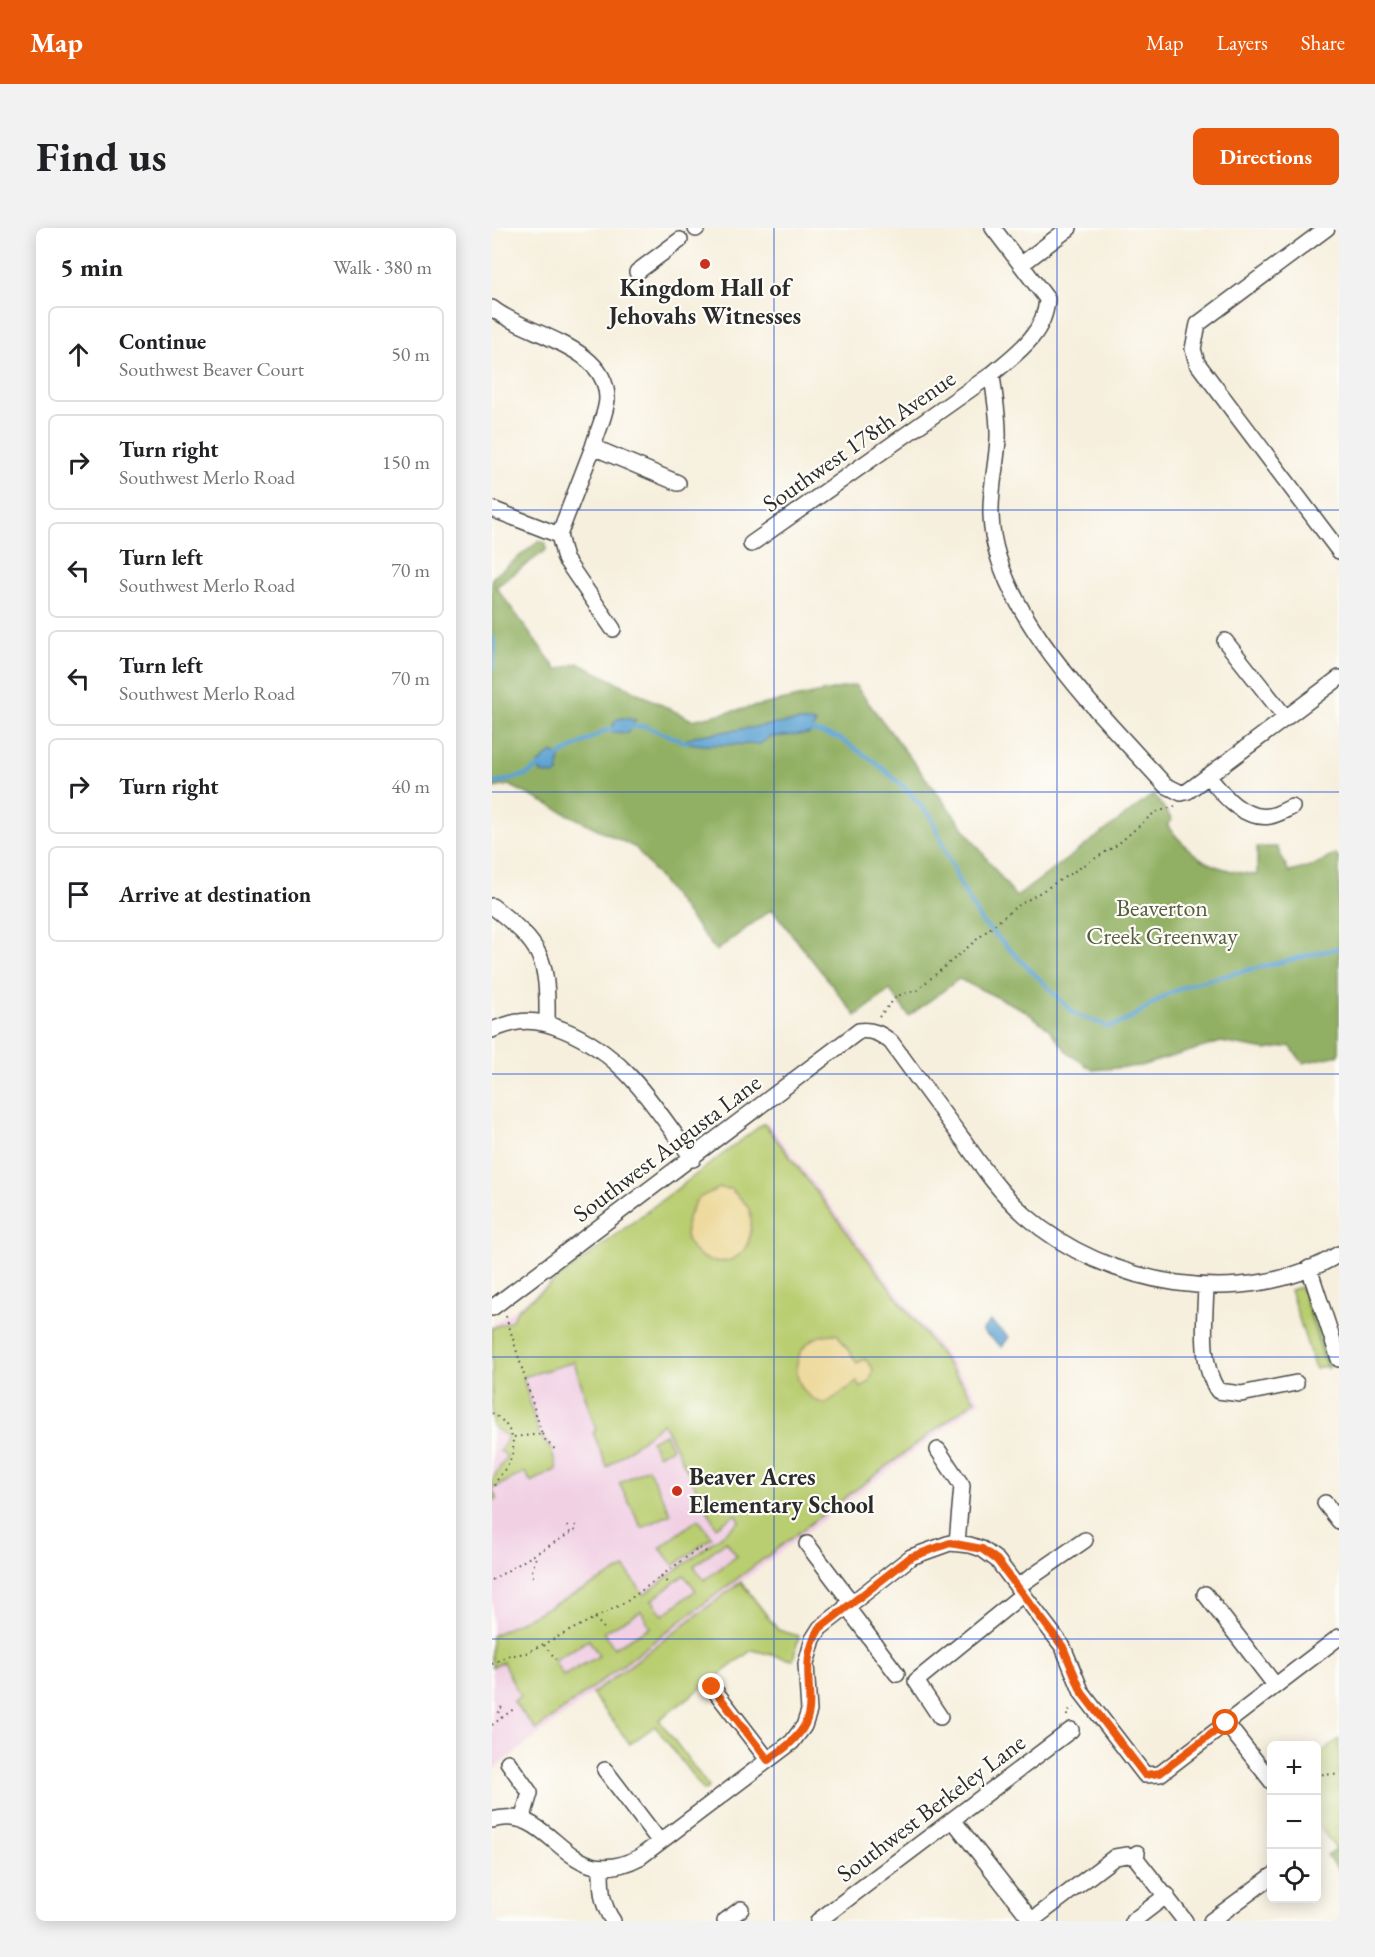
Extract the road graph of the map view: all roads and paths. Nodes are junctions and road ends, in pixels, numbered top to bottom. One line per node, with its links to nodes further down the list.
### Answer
1 (993, 228): 5 (street, Southwest 178th Avenue)
2 (1069, 228): 5 (street)
3 (1327, 228): 14 (street)
4 (680, 240): 6 (street)
5 (1022, 264): 8 (street, Southwest 178th Avenue)
6 (637, 272)
7 (492, 308): 9 (street)
8 (992, 374): 13 (street, Southwest 178th Avenue); 19 (street, Southwest 178th Avenue)
9 (593, 447): 10 (street); 12 (street)
10 (678, 483)
11 (492, 509): 12 (street)
12 (558, 535): 15 (street)
13 (751, 544)
14 (1339, 550)
15 (613, 629)
16 (1225, 641): 18 (street)
17 (1339, 678): 18 (street)
18 (1286, 718): 19 (street)
19 (1209, 776): 20 (street)
20 (1292, 807)
21 (1163, 810): 24 (path)
22 (492, 906): 23 (street)
23 (547, 1023): 25 (street); 26 (street)
24 (875, 1024): 26 (street, Southwest Augusta Lane); 29 (street)
25 (492, 1030)
26 (693, 1159): 30 (street, Southwest Augusta Lane)
27 (1339, 1254): 28 (street)
28 (1309, 1268): 29 (street); 31 (street)
29 (1206, 1287): 32 (street)
30 (499, 1311): 34 (path)
31 (1339, 1359)
32 (1296, 1383)
33 (492, 1413): 35 (path)
34 (542, 1434): 35 (path); 37 (path)
35 (513, 1437): 38 (path)
36 (938, 1450): 46 (street)
37 (557, 1451)
38 (495, 1488)
39 (1325, 1503): 40 (street)
40 (1339, 1521)
41 (575, 1524): 43 (path)
42 (567, 1526): 43 (path)
43 (570, 1533): 47 (path)
44 (1085, 1540): 53 (street)
45 (807, 1544): 55 (street)
46 (957, 1544): 53 (street); 55 (street)
47 (537, 1554): 50 (path); 51 (path)
48 (710, 1554): 49 (path)
49 (661, 1576): 52 (path); 56 (path)
50 (533, 1577)
51 (492, 1580)
52 (670, 1586)
53 (1020, 1591): 67 (street); 69 (street)
54 (1205, 1594): 63 (street)
55 (848, 1604): 62 (street); 72 (street)
56 (595, 1618): 57 (path); 59 (path)
57 (606, 1631)
58 (1339, 1637): 63 (street)
59 (543, 1644): 60 (path); 61 (path)
60 (556, 1659)
61 (493, 1663)
62 (897, 1674)
63 (1275, 1685): 69 (street)
64 (712, 1687): 72 (street)
65 (502, 1706): 68 (path)
66 (515, 1708): 68 (path)
67 (940, 1717)
68 (502, 1718): 70 (path)
69 (1226, 1723): 77 (street)
70 (492, 1725)
71 (1071, 1730): 80 (street, Southwest Berkeley Lane)
72 (768, 1760): 81 (street)
73 (508, 1762): 79 (street)
74 (605, 1770): 81 (street)
75 (1321, 1774): 76 (path)
76 (1339, 1775)
77 (1267, 1776)
78 (492, 1820): 79 (street)
79 (522, 1820): 82 (street)
80 (954, 1820): 88 (street, Southwest Berkeley Lane); 89 (street)
81 (660, 1842): 82 (street)
82 (602, 1868): 86 (street)
83 (1267, 1880): 92 (street)
84 (1167, 1895): 89 (street); 90 (street); 91 (street)
85 (741, 1909): 87 (street)
86 (613, 1921)
87 (725, 1921)
88 (818, 1921)
89 (1031, 1921)
90 (1133, 1921)
91 (1185, 1921)
92 (1211, 1921)

